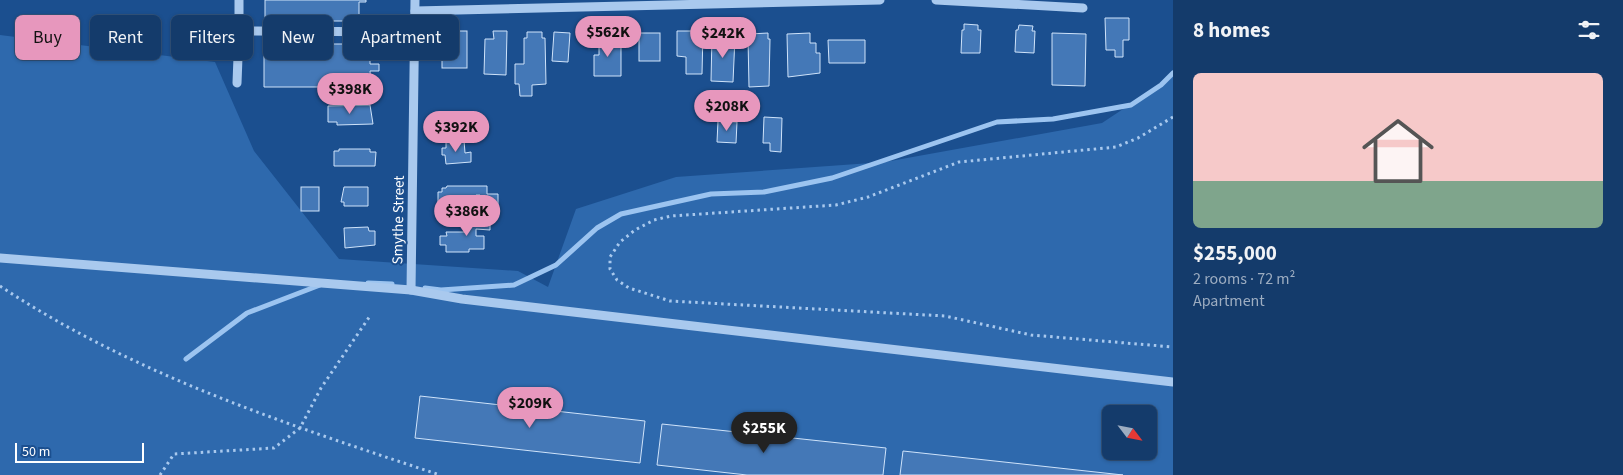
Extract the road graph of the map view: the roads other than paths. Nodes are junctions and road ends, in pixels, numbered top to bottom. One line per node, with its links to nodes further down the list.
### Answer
1 (239, 0): 7 (street)
2 (415, 0): 6 (street, Smythe Street)
3 (880, 0): 6 (street)
4 (936, 0): 5 (street)
5 (1083, 8)
6 (415, 10): 8 (street, Smythe Street)
7 (239, 15)
8 (415, 15)
9 (253, 30): 10 (street)
10 (343, 31)
11 (238, 60): 13 (street)
12 (414, 60): 15 (street, Smythe Street)
13 (237, 83)
14 (0, 258): 15 (street)
15 (411, 290): 16 (street)
16 (1173, 382)

